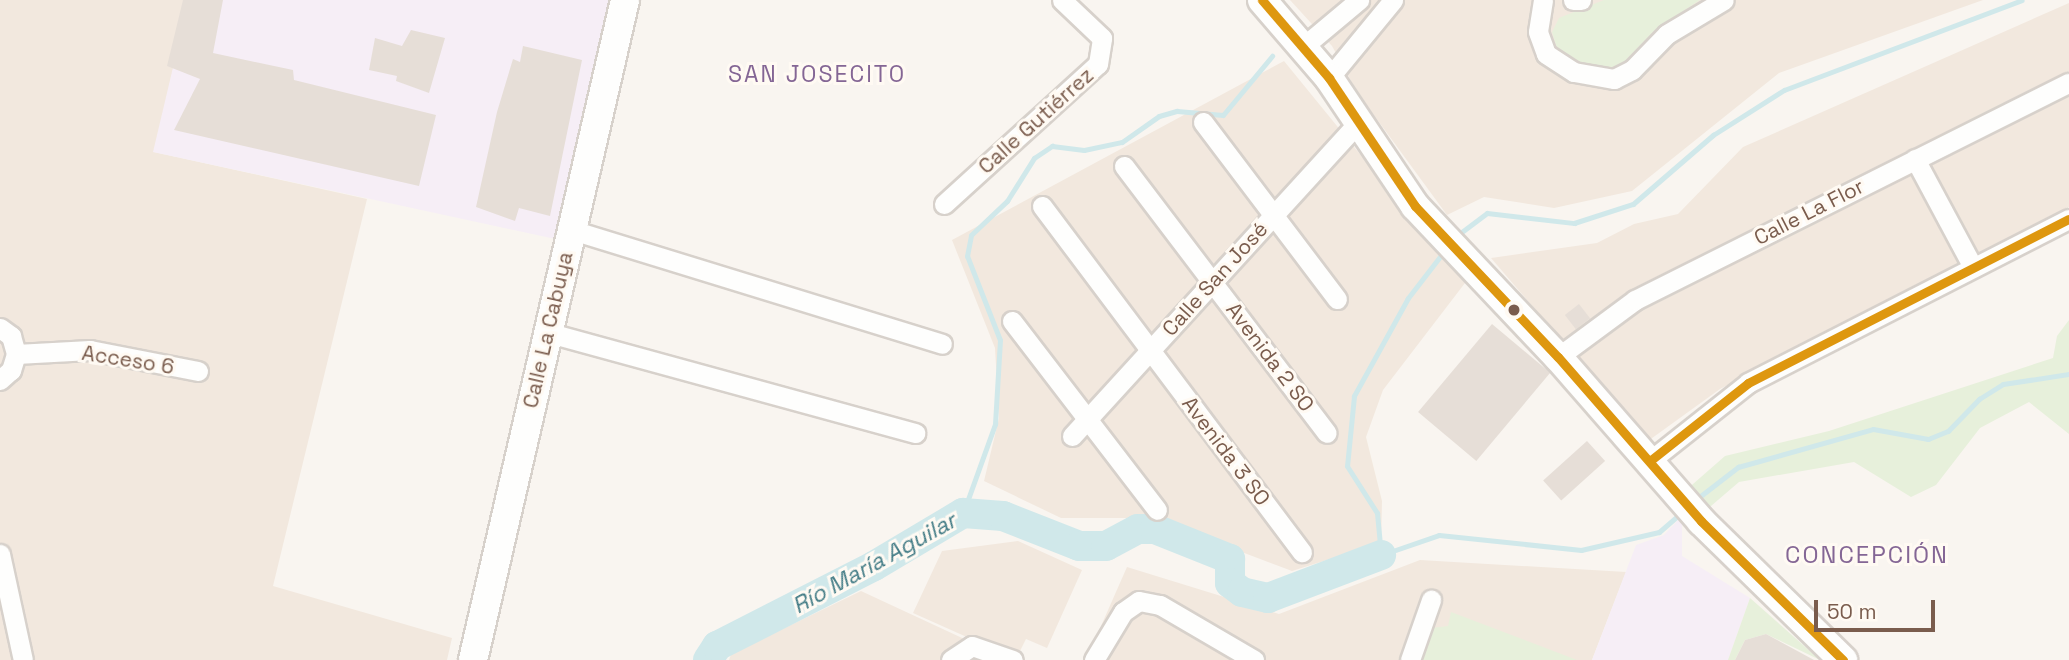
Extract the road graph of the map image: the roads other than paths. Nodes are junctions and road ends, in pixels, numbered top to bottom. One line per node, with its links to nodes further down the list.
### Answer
1 (625, 0): 21 (main road, Calle La Cabuya)
2 (1062, 0): 17 (street, Calle Gutiérrez)
3 (1262, 0): 10 (main road)
4 (1359, 0): 10 (street)
5 (1393, 0): 11 (street)
6 (1543, 0): 9 (street)
7 (1573, 0): 8 (street)
8 (1581, 0)
9 (1724, 0)
10 (1304, 46): 11 (main road)
11 (1329, 78): 14 (main road)
12 (2069, 83): 15 (street, Calle La Flor)
13 (1203, 122): 19 (street)
14 (1359, 123): 19 (street, Calle San José); 31 (main road)
15 (1915, 159): 22 (street); 31 (street, Calle La Flor)
16 (1124, 166): 23 (street, Avenida 2 SO)
17 (944, 204)
18 (1042, 206): 29 (street, Avenida 3 SO)
19 (1274, 215): 23 (street, Calle San José); 24 (street)
20 (2069, 219): 22 (street)
21 (572, 230): 27 (main road, Calle La Cabuya); 28 (street)
22 (1973, 267): 37 (street)
23 (1213, 282): 29 (street, Calle San José); 36 (street, Avenida 2 SO)
24 (1338, 299)
25 (1012, 321): 34 (street)
26 (0, 328): 30 (street)
27 (546, 332): 35 (street); 43 (main road, Calle La Cabuya)
28 (942, 344)
29 (1150, 350): 34 (street, Calle San José); 39 (street, Avenida 3 SO)
30 (16, 354): 32 (street, Acceso 6); 33 (street)
31 (1558, 357): 37 (main road)
32 (198, 372)
33 (0, 380)
34 (1078, 429): 38 (street)
35 (915, 433)
36 (1327, 433)
37 (1651, 460): 49 (main road)
38 (1157, 510)
39 (1302, 552)
40 (0, 554): 42 (street)
41 (1430, 600): 48 (street)
42 (23, 660)
43 (473, 660)
44 (951, 660): 45 (street)
45 (1013, 660)
46 (1094, 660): 47 (street)
47 (1254, 660)
48 (1410, 660)
49 (1843, 660)

